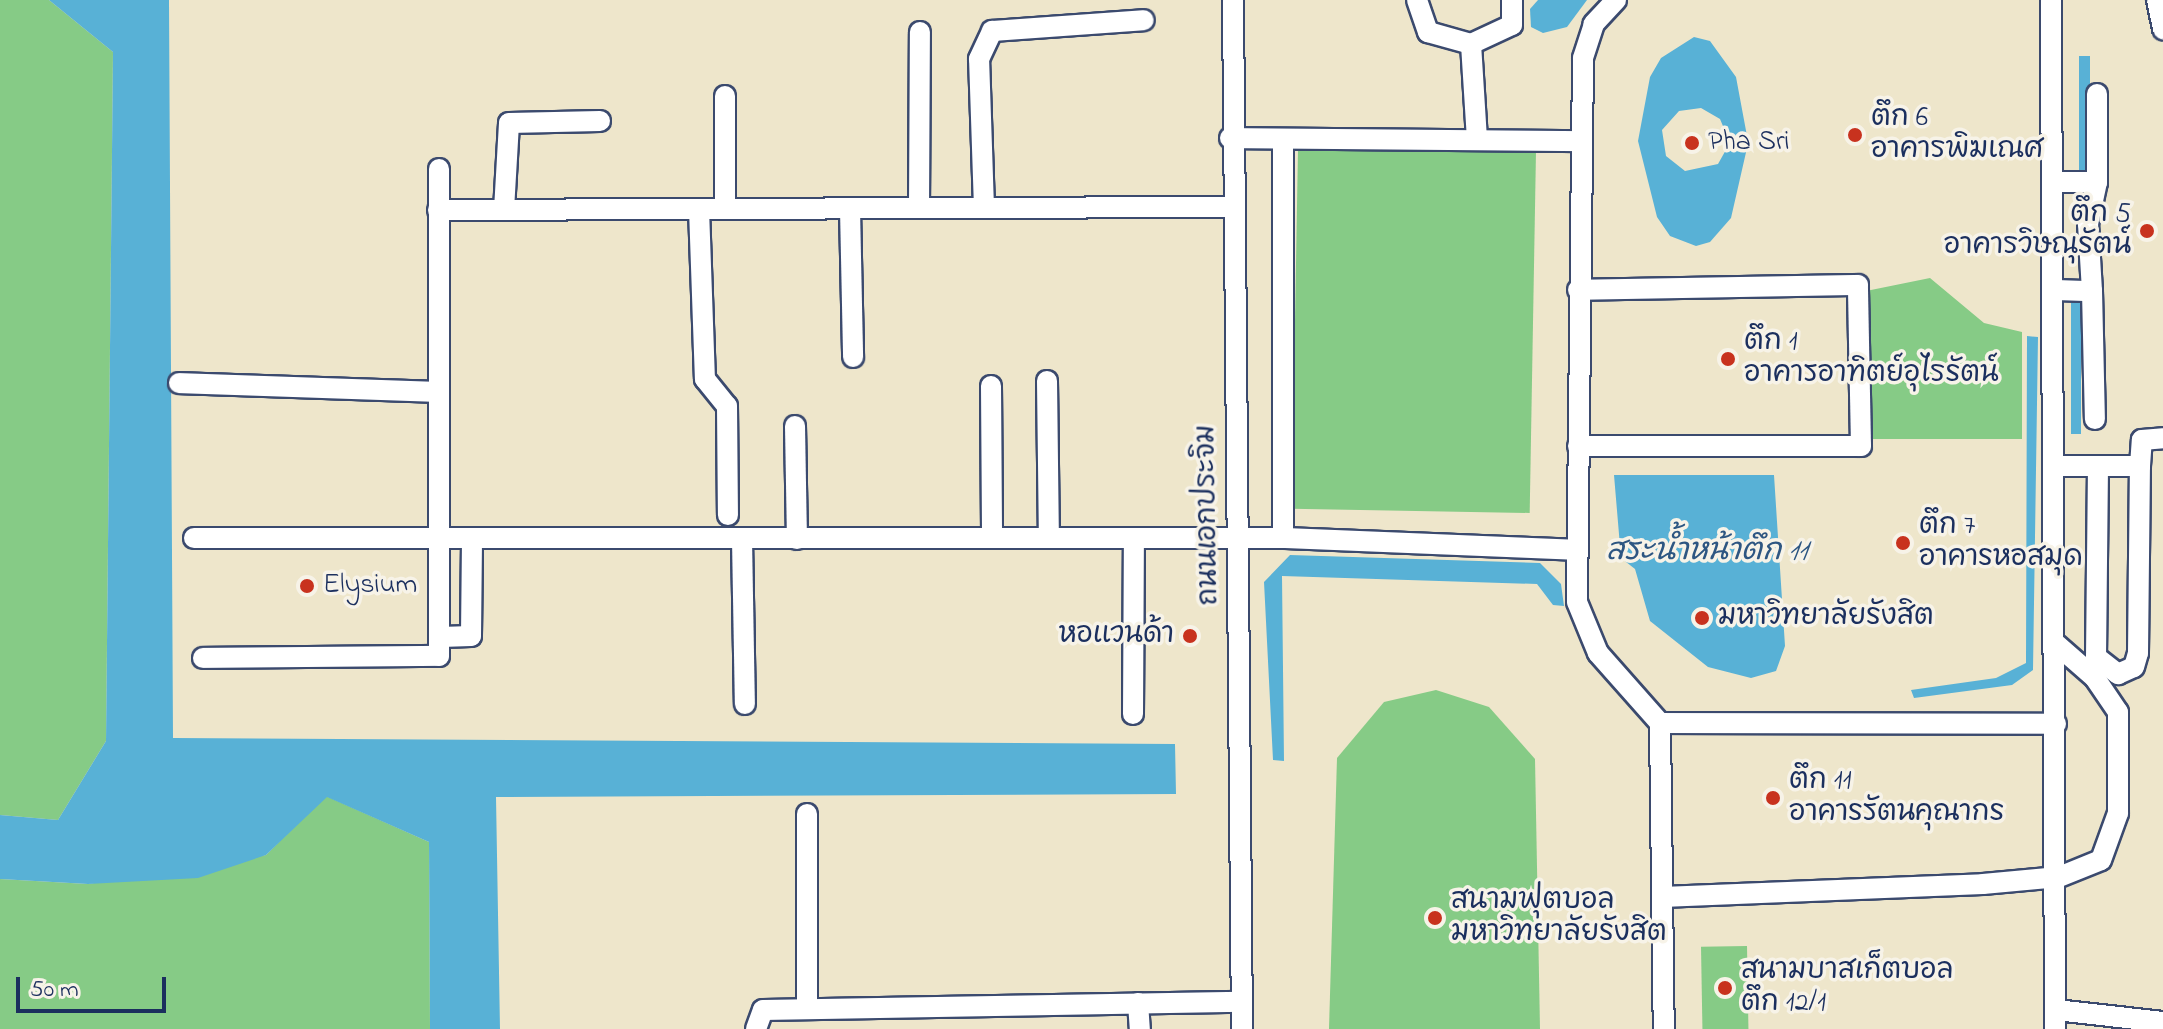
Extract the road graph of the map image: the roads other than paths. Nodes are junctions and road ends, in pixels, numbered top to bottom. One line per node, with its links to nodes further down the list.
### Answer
1 (1233, 0): 14 (street, ถนนเอกประจิม)
2 (1417, 0): 10 (street)
3 (1512, 0): 10 (street)
4 (1616, 0): 17 (street)
5 (2051, 0): 19 (street)
6 (2157, 0): 8 (street)
7 (1144, 20): 23 (street)
8 (2163, 29)
9 (920, 32): 22 (street)
10 (1471, 44): 16 (street)
11 (2097, 94): 20 (street)
12 (725, 96): 25 (street)
13 (600, 121): 28 (street)
14 (1230, 138): 15 (street); 21 (street, ถนนเอกประจิม)
15 (1283, 139): 16 (street); 50 (street)
16 (1477, 140): 17 (street)
17 (1581, 141): 29 (street)
18 (439, 169): 27 (street)
19 (2055, 182): 20 (street); 30 (street)
20 (2097, 182): 31 (street)
21 (1235, 207): 23 (street); 49 (street, ถนนเอกประจิม)
22 (919, 208): 23 (street); 26 (street)
23 (984, 208)
24 (699, 209): 25 (street); 28 (street); 44 (street)
25 (725, 209): 26 (street)
26 (850, 209): 32 (street)
27 (438, 210): 28 (street); 36 (street)
28 (504, 210)
29 (1578, 290): 40 (street); 40 (street)
30 (2056, 290): 31 (street); 41 (street)
31 (2092, 291): 37 (street)
32 (853, 357)
33 (1047, 381): 47 (street)
34 (179, 383): 36 (street)
35 (991, 386): 46 (street)
36 (437, 392): 53 (street)
37 (2095, 419)
38 (795, 426): 52 (street)
39 (2163, 438): 43 (street)
40 (1578, 446): 55 (street)
41 (2057, 466): 42 (street); 57 (street)
42 (2098, 466): 43 (street); 43 (street)
43 (2140, 466)
44 (728, 515)
45 (194, 538): 53 (street)
46 (992, 538): 47 (street); 52 (street)
47 (1049, 538): 48 (street)
48 (1134, 538): 49 (street); 60 (street)
49 (1237, 538): 50 (street); 66 (street, ถนนเอกประจิม)
50 (1283, 538): 55 (street)
51 (742, 539): 52 (street); 54 (street); 59 (street)
52 (797, 539)
53 (441, 540): 54 (street); 56 (street)
54 (472, 540): 56 (street)
55 (1577, 550): 61 (street)
56 (441, 637): 58 (street)
57 (2056, 644): 62 (street); 64 (street)
58 (203, 658)
59 (745, 704)
60 (1133, 714)
61 (1660, 723): 62 (street); 65 (street)
62 (2056, 724): 64 (street)
63 (807, 814): 68 (street)
64 (2059, 877): 65 (street); 69 (street)
65 (1662, 897): 74 (street)
66 (1242, 1002): 67 (street); 73 (street, ถนนเอกประจิม)
67 (1138, 1003): 68 (street); 72 (street)
68 (807, 1009): 71 (street)
69 (2056, 1019): 70 (street)
70 (2163, 1022)
71 (756, 1029)
72 (1140, 1029)
73 (1242, 1029)
74 (1664, 1029)

